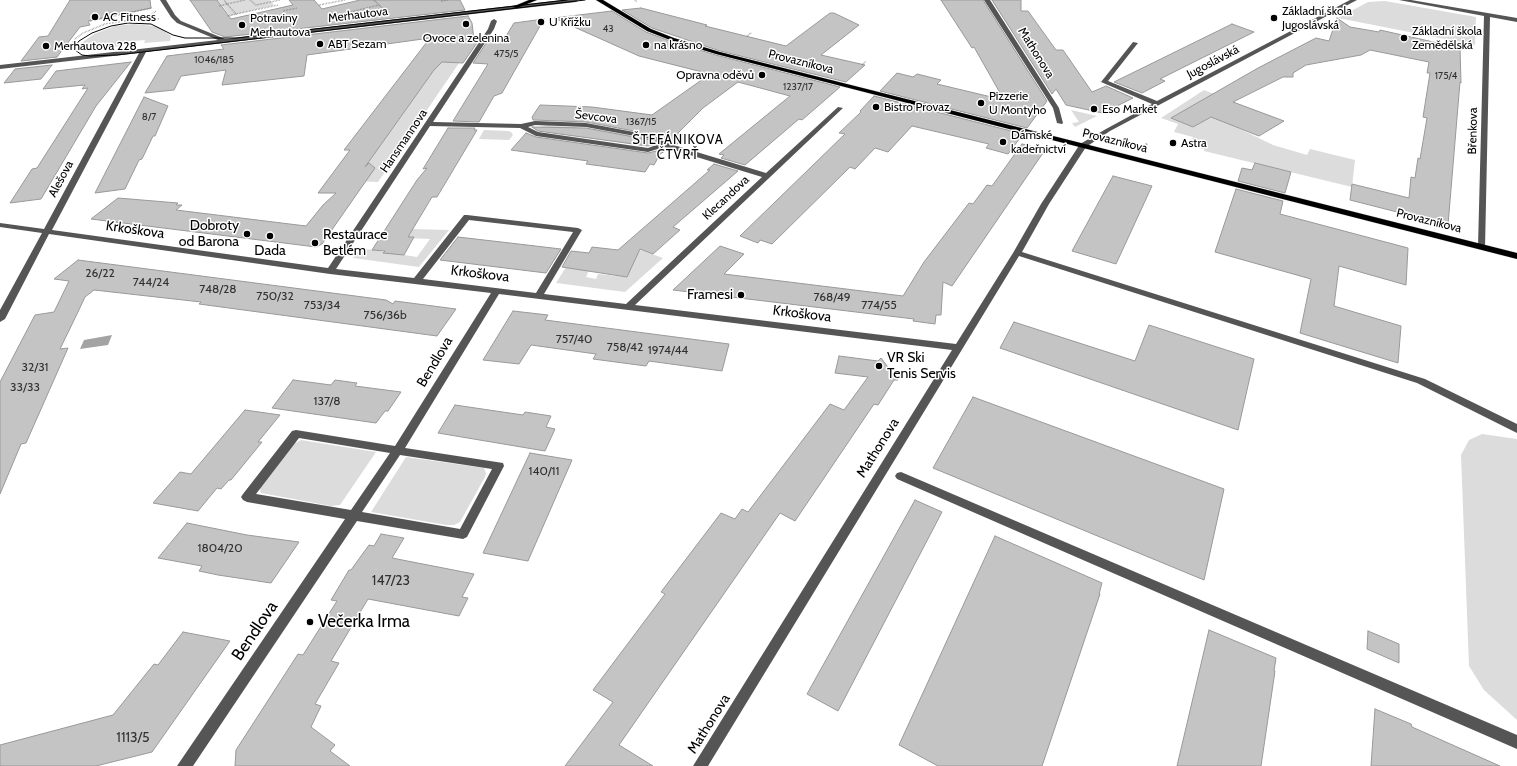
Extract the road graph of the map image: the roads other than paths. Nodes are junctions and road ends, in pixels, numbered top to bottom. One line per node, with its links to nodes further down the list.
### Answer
1 (534, 0): 8 (main road)
2 (576, 0): 8 (street, Merhautova)
3 (599, 0): 22 (main road, Provazníkova)
4 (987, 0): 18 (street, Mathonova)
5 (1354, 0): 16 (street, Jugoslávská)
6 (1402, 0): 9 (street)
7 (165, 3): 12 (street)
8 (515, 7): 12 (street, Merhautova)
9 (1487, 15): 10 (street); 26 (street, Břenkova)
10 (1517, 20)
11 (494, 22): 19 (street, Hansmannova)
12 (226, 41): 14 (street, Merhautova)
13 (1135, 43): 16 (street)
14 (143, 51): 15 (street, Merhautova); 25 (street, Alešova)
15 (0, 67)
16 (1158, 104): 22 (street, Jugoslávská)
17 (840, 108): 23 (street, Klecandova)
18 (1060, 122)
19 (428, 124): 20 (street, Ševcova); 29 (street, Hansmannova)
20 (521, 126): 21 (street, Ševcova); 21 (street, Ševcova)
21 (664, 145): 23 (street, Ševcova)
22 (1083, 146): 26 (main road, Provazníkova); 27 (street, Mathonova)
23 (767, 176): 33 (street, Klecandova)
24 (0, 225): 25 (street, Krkoškova)
25 (46, 231): 29 (street, Krkoškova); 34 (street, Alešova)
26 (1482, 246): 28 (main road, Provazníkova)
27 (1017, 253): 35 (street, Mathonova); 36 (street)
28 (1517, 256)
29 (330, 271): 30 (street, Krkoškova)
30 (417, 281): 31 (street, Krkoškova); 32 (street)
31 (497, 290): 32 (street, Krkoškova); 37 (street, Bendlova)
32 (539, 295): 33 (street, Krkoškova)
33 (629, 306): 35 (street, Krkoškova)
34 (0, 319)
35 (958, 347): 42 (street, Mathonova)
36 (1517, 429)
37 (398, 450): 39 (street, Bendlova); 39 (street); 39 (street)
38 (901, 476): 40 (street)
39 (354, 515): 41 (street, Bendlova)
40 (1517, 742)
41 (184, 766)
42 (700, 766)

